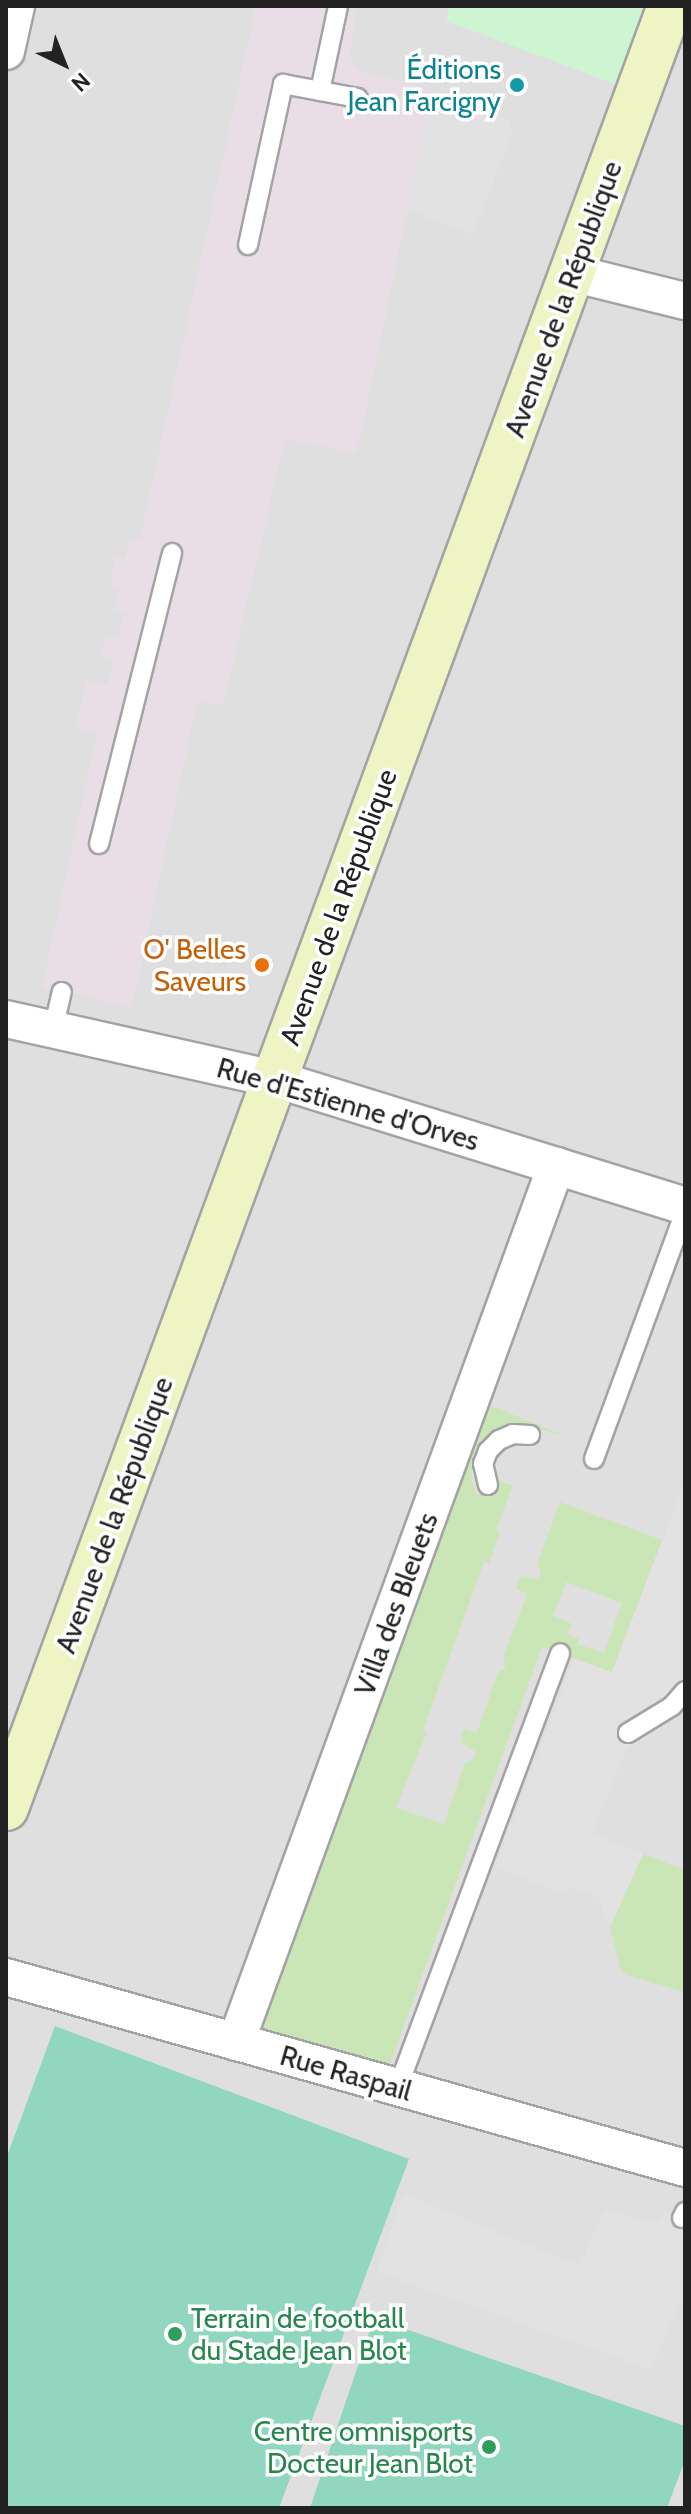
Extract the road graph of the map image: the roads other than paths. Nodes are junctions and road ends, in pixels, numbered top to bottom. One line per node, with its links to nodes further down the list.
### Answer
1 (16, 6): 4 (street)
2 (338, 6): 5 (lane)
3 (670, 6): 8 (street, Avenue de la République)
4 (6, 51)
5 (320, 91): 6 (lane); 7 (lane)
6 (358, 98)
7 (248, 245)
8 (572, 273): 9 (street); 15 (street, Avenue de la République)
9 (685, 301)
10 (172, 553): 11 (lane)
11 (99, 844)
12 (62, 992): 14 (lane)
13 (6, 1019): 14 (street, Rue d'Estienne d'Orves)
14 (53, 1030): 15 (street, Rue d'Estienne d'Orves)
15 (275, 1079): 16 (street, Rue d'Estienne d'Orves); 24 (street, Avenue de la République)
16 (556, 1166): 17 (street, Rue d'Estienne d'Orves); 26 (street, Villa des Bleuets)
17 (685, 1209): 19 (lane)
18 (530, 1435): 20 (lane)
19 (597, 1452)
20 (488, 1485)
21 (560, 1653): 27 (lane)
22 (685, 1691): 23 (lane)
23 (628, 1733)
24 (6, 1808)
25 (6, 1977): 26 (street, Rue Raspail)
26 (236, 2042): 27 (street, Rue Raspail)
27 (398, 2087): 28 (street, Rue Raspail)
28 (685, 2168)

